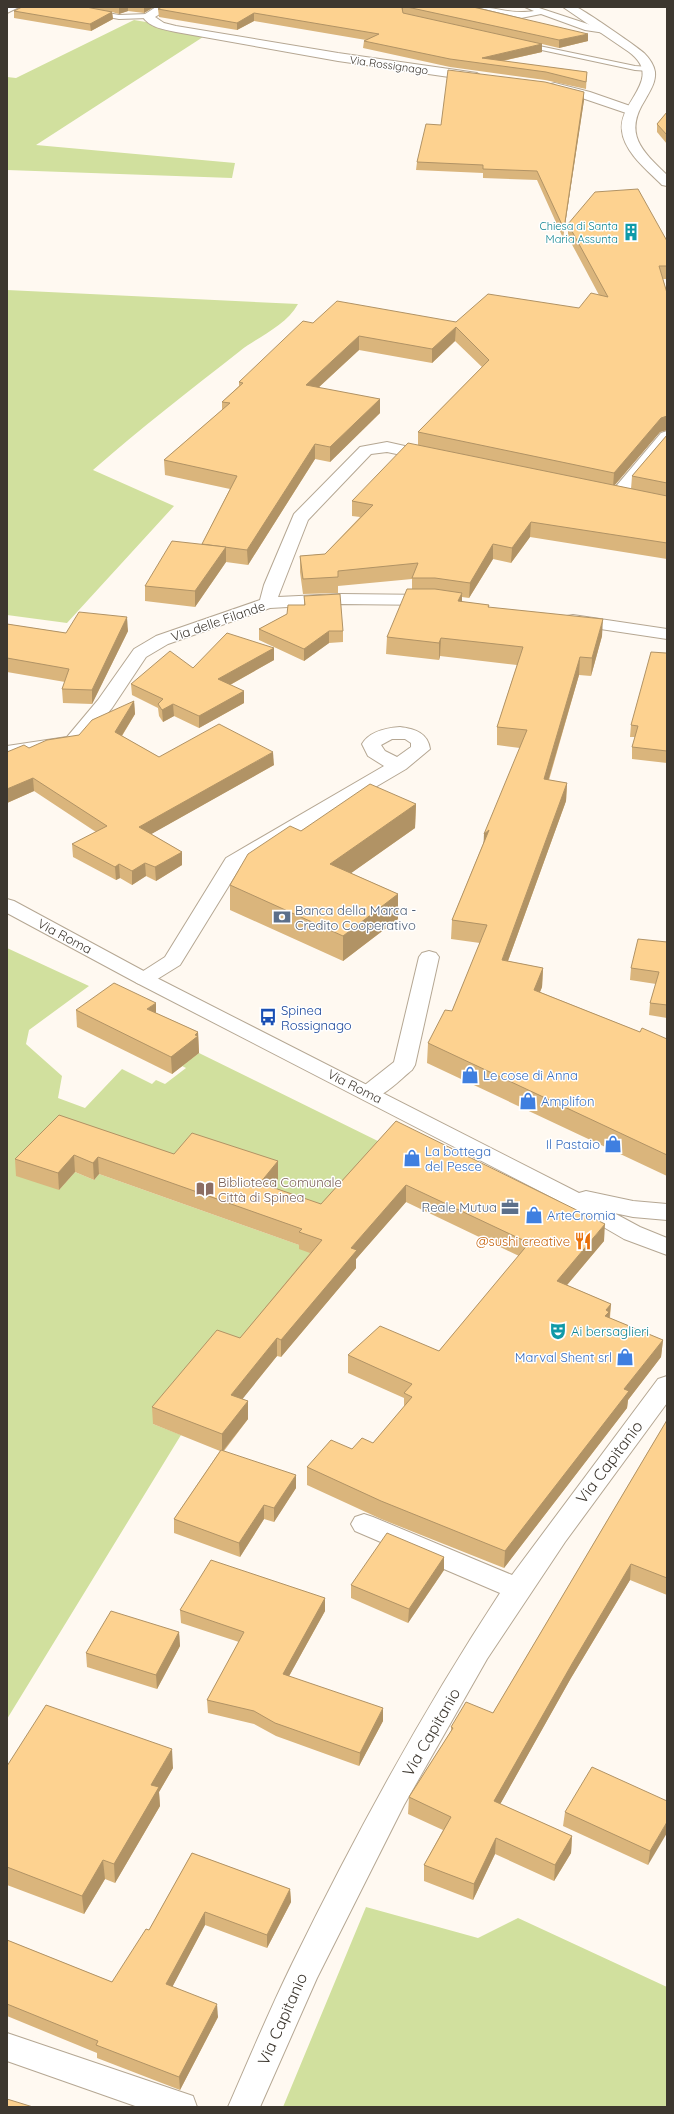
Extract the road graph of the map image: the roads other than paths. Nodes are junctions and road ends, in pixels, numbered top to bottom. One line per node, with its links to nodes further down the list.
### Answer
1 (15, 7): 7 (lane)
2 (60, 7): 9 (lane)
3 (165, 7): 9 (street)
4 (480, 7): 8 (lane)
5 (529, 7): 8 (lane)
6 (570, 7): 10 (street)
7 (7, 11)
8 (538, 12): 10 (lane)
9 (148, 16): 13 (street, Via Rossignago)
10 (605, 31): 12 (street)
11 (512, 42): 12 (lane)
12 (649, 69): 15 (street)
13 (491, 79)
14 (545, 85): 15 (street)
15 (632, 111): 16 (street)
16 (667, 182)
17 (667, 436): 19 (street)
18 (449, 460): 21 (street)
19 (617, 494)
20 (451, 602): 21 (street, Via delle Filande)
21 (268, 603): 24 (street, Via delle Filande)
22 (560, 618): 23 (street)
23 (667, 634)
24 (7, 752)
25 (399, 765): 28 (street)
26 (7, 905): 28 (street, Via Roma)
27 (429, 957): 29 (street)
28 (144, 979): 29 (street, Via Roma)
29 (369, 1093): 30 (street, Via Roma)
30 (565, 1195): 31 (street, Via Roma); 32 (street, Via Roma)
31 (667, 1212)
32 (667, 1247)
33 (667, 1385): 35 (street, Via Capitanio)
34 (364, 1524): 35 (street)
35 (517, 1589): 38 (street, Via Capitanio)
36 (7, 2046): 37 (street)
37 (181, 2107)
38 (244, 2107)

